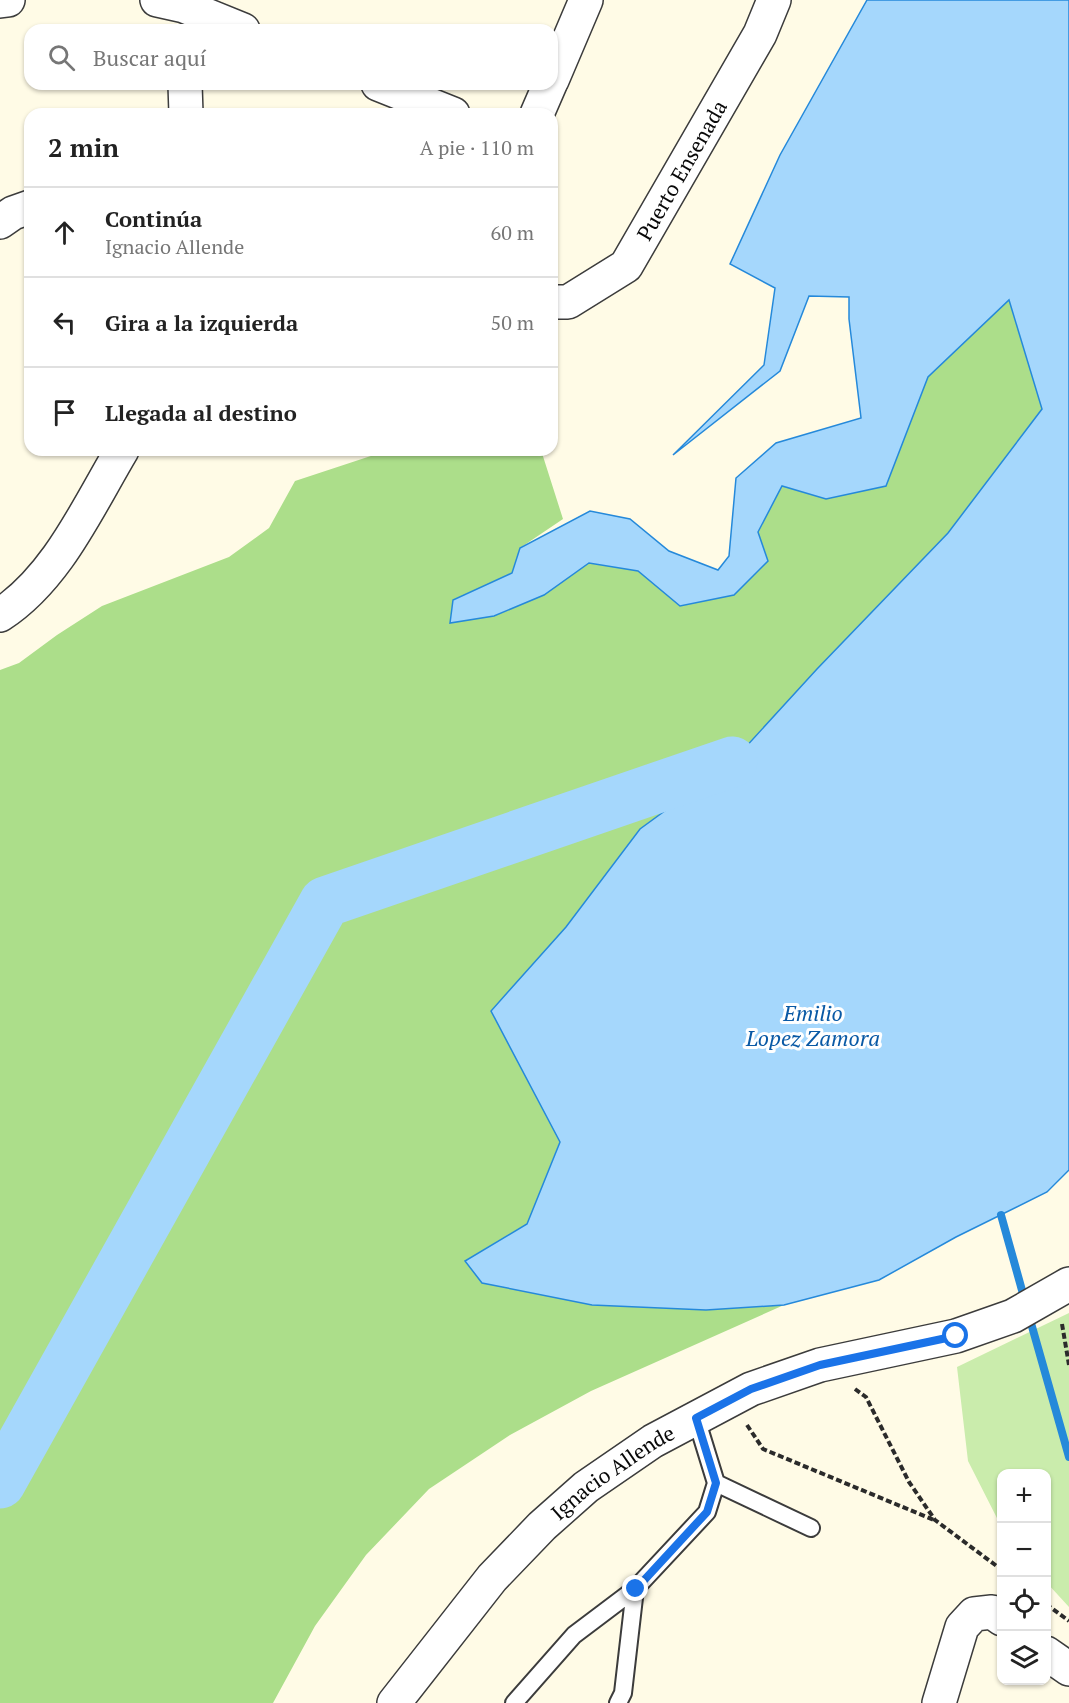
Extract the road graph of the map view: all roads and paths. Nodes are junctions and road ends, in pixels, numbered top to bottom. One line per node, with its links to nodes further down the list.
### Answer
1 (8, 0): 4 (street)
2 (586, 0): 7 (street)
3 (774, 0): 16 (street, Puerto Ensenada)
4 (0, 1)
5 (177, 9): 6 (street)
6 (224, 24)
7 (558, 66)
8 (185, 90): 11 (street)
9 (393, 90): 12 (street)
10 (547, 90): 13 (street)
11 (186, 108)
12 (438, 108)
13 (540, 108)
14 (24, 209): 15 (street)
15 (0, 222)
16 (558, 302)
17 (118, 456): 18 (street)
18 (0, 615)
19 (1064, 1287): 20 (street, Ignacio Allende); 21 (path)
20 (820, 1365): 22 (street, Ignacio Allende); 25 (path)
21 (1069, 1365)
22 (732, 1399): 23 (street, Ignacio Allende); 25 (path)
23 (696, 1418): 24 (lane); 34 (street, Ignacio Allende)
24 (716, 1483): 26 (lane); 28 (lane)
25 (935, 1520): 27 (path)
26 (811, 1528)
27 (997, 1566)
28 (636, 1589): 35 (lane); 36 (lane)
29 (1051, 1607): 31 (path)
30 (988, 1617): 37 (street)
31 (1069, 1620)
32 (1051, 1656): 33 (street)
33 (1069, 1669)
34 (394, 1703)
35 (514, 1703)
36 (618, 1703)
37 (939, 1703)

